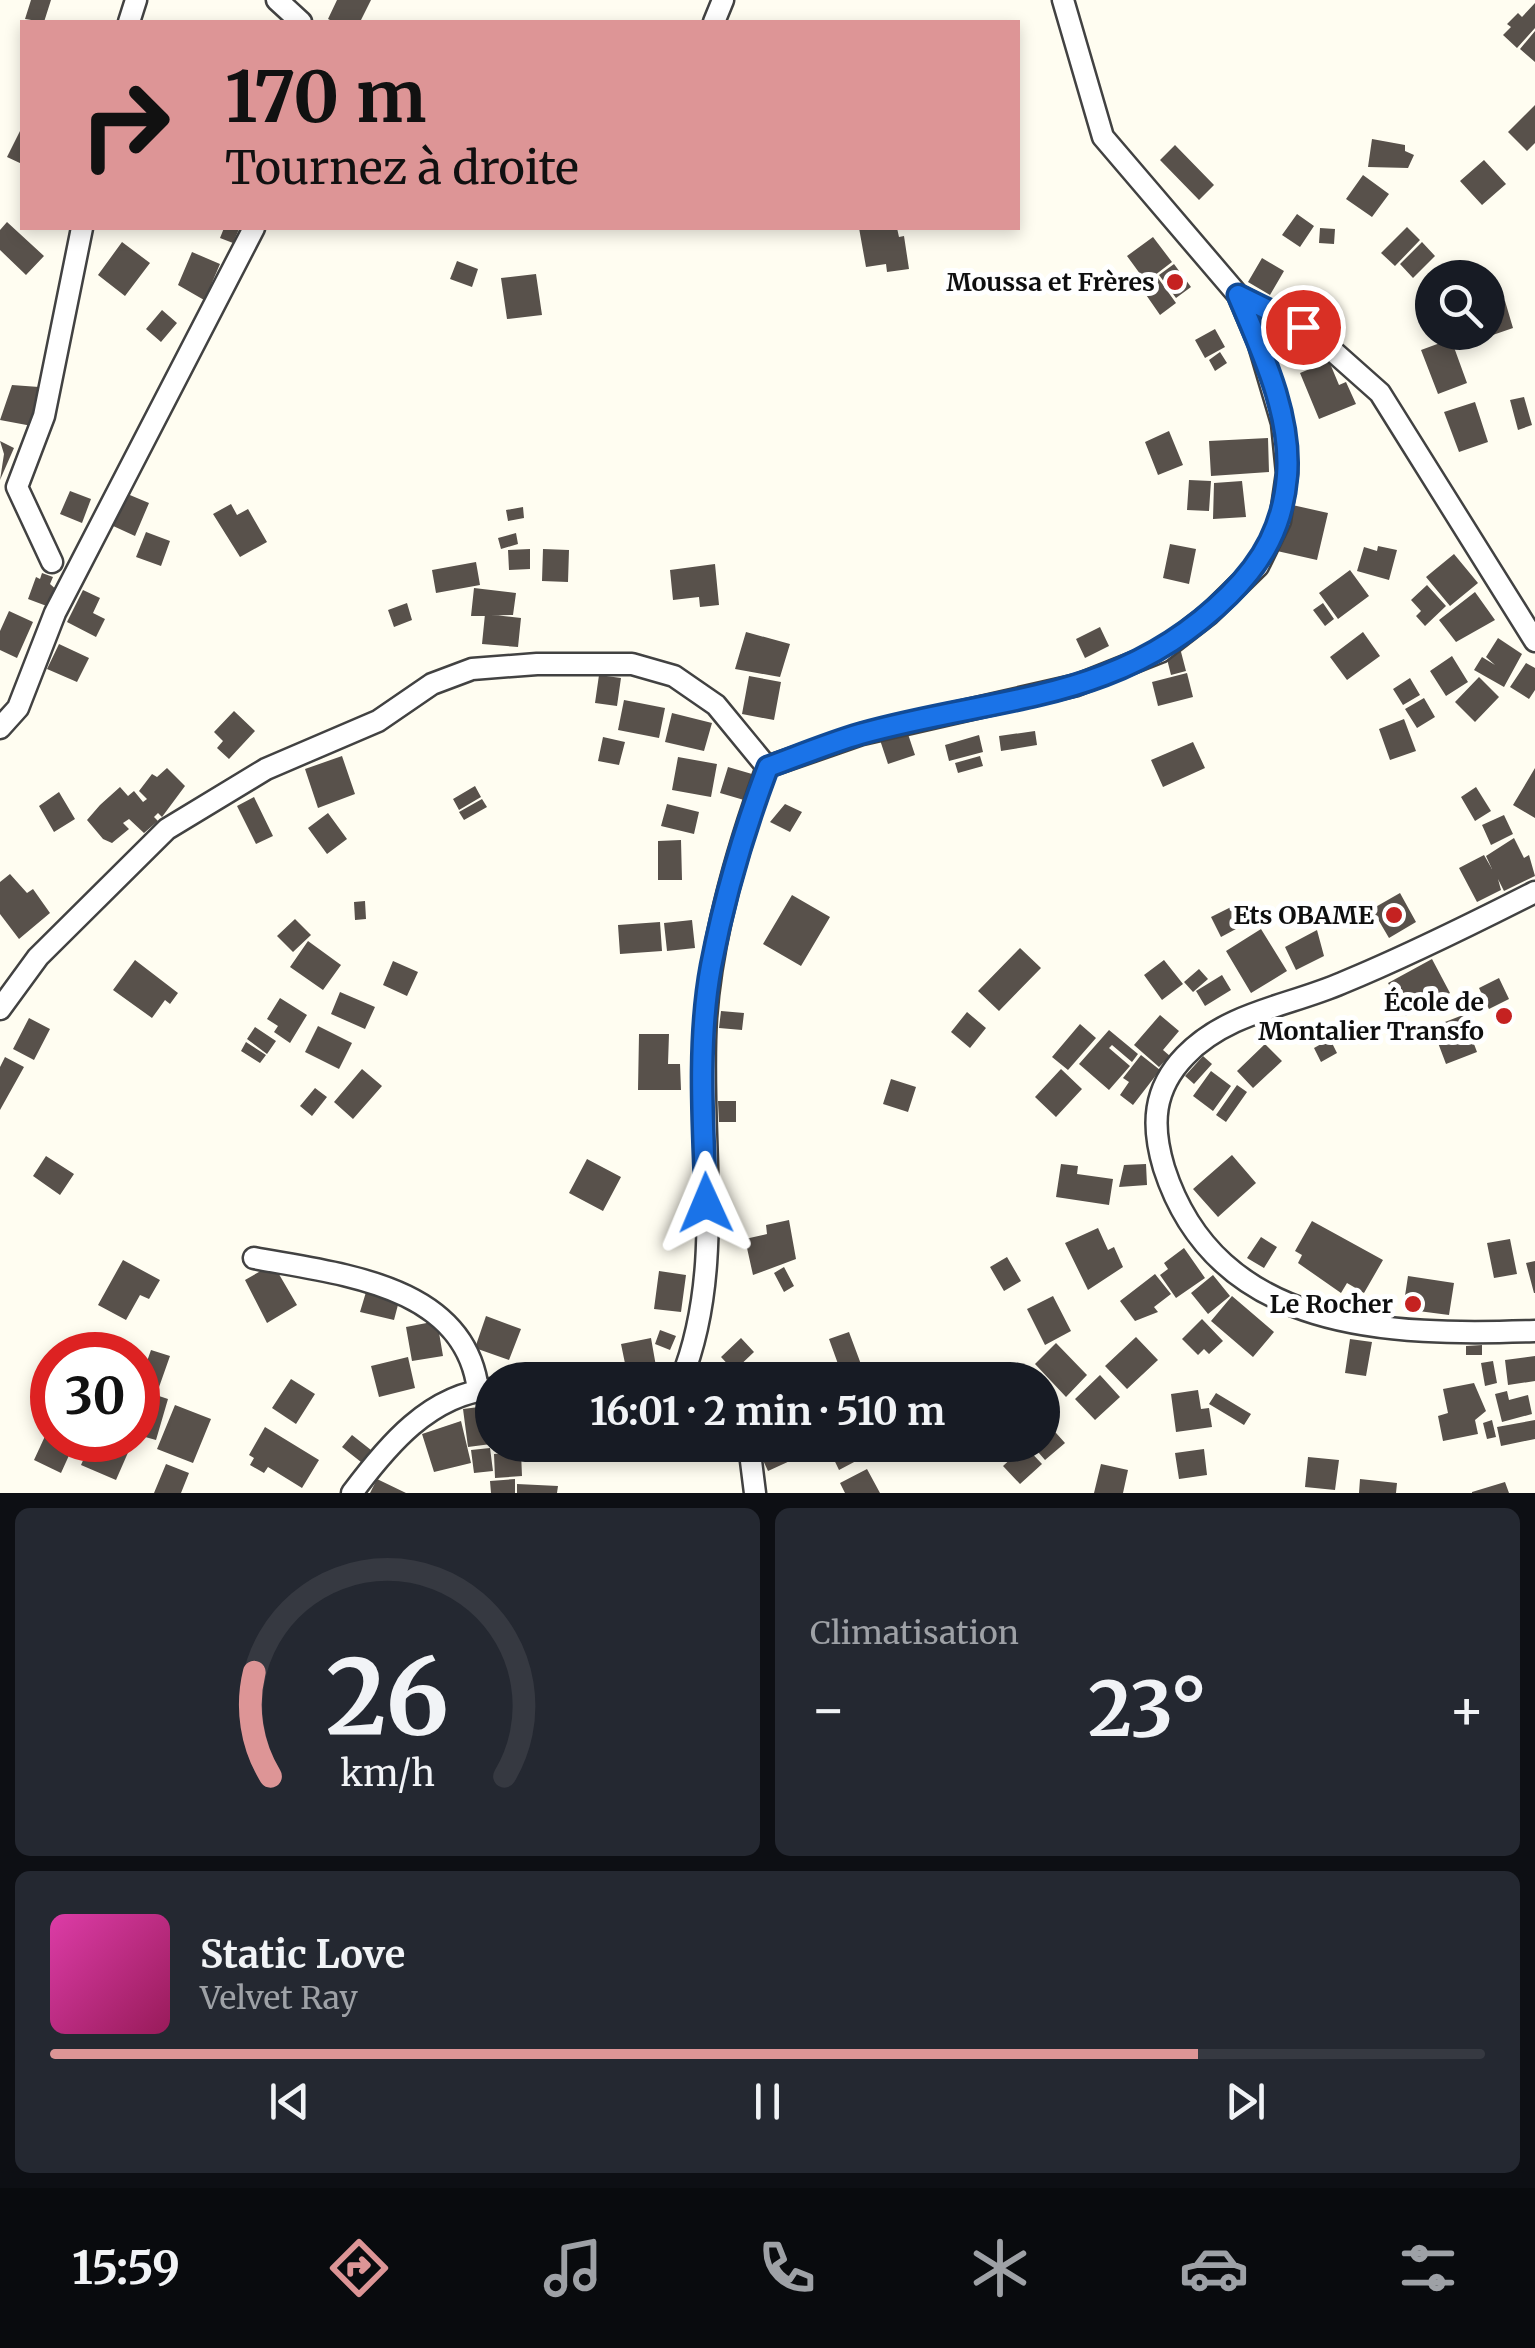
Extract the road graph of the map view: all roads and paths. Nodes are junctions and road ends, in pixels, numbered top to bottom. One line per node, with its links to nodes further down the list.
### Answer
1 (276, 0): 3 (street)
2 (1063, 0): 6 (street)
3 (299, 20)
4 (82, 230): 7 (street)
5 (253, 230): 9 (street)
6 (1238, 295): 8 (street); 10 (street)
7 (52, 562)
8 (1535, 642)
9 (0, 728)
10 (768, 767): 12 (street); 15 (street)
11 (1535, 892): 14 (street)
12 (0, 1009)
13 (254, 1258): 16 (street)
14 (1535, 1331)
15 (686, 1362)
16 (475, 1366)
17 (475, 1393): 19 (street)
18 (751, 1462): 20 (street)
19 (352, 1493)
20 (755, 1493)

